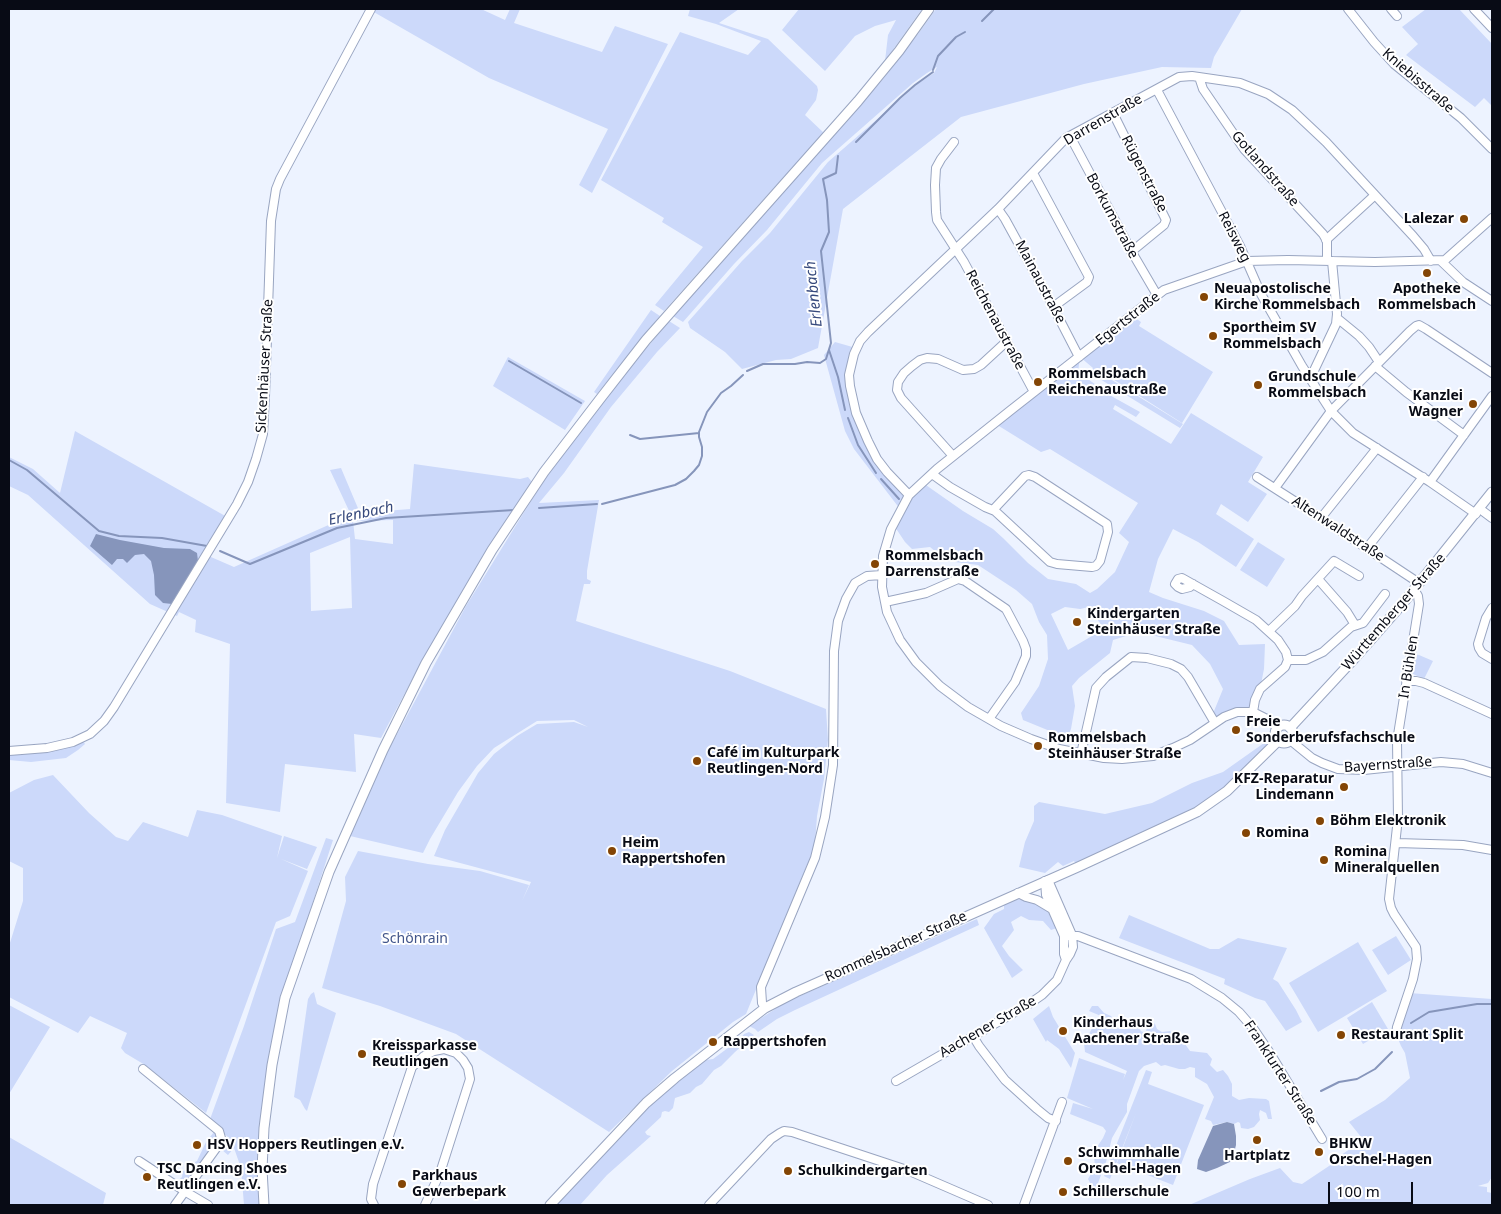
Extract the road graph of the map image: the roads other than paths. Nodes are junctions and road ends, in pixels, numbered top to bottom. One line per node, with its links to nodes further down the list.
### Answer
1 (371, 9): 73 (street, Sickenhäuser Straße)
2 (929, 9): 95 (main road)
3 (1348, 9): 13 (street, Kniebisstraße)
4 (1391, 9): 6 (street)
5 (1474, 9): 7 (street)
6 (1397, 16)
7 (1492, 28)
8 (1199, 77): 9 (street, Darrenstraße); 15 (street, Darrenstraße); 18 (street, Gotlandstraße)
9 (1157, 90): 10 (street, Darrenstraße); 21 (street, Reisweg)
10 (1113, 113): 11 (street, Darrenstraße); 20 (street, Rügenstraße)
11 (1070, 136): 14 (street, Darrenstraße); 20 (street, Borkumstraße)
12 (954, 142): 19 (street, Reichenaustraße)
13 (1492, 149)
14 (1032, 173): 16 (street, Darrenstraße); 27 (street)
15 (1375, 195): 18 (street); 23 (street, Darrenstraße)
16 (998, 209): 19 (street, Darrenstraße); 27 (street, Mainaustraße)
17 (1492, 218): 24 (street)
18 (1326, 240): 22 (street)
19 (956, 249): 29 (street, Reichenaustraße); 46 (street, Darrenstraße)
20 (1132, 252): 25 (street, Borkumstraße)
21 (1247, 261): 22 (street, Egertstraße); 25 (street, Egertstraße); 33 (street, Reisweg)
22 (1329, 261): 23 (street, Egertstraße); 28 (street)
23 (1431, 261): 24 (street, Egertstraße)
24 (1441, 261): 26 (street)
25 (1157, 295): 30 (street, Egertstraße)
26 (1492, 301)
27 (1054, 307): 30 (street, Mainaustraße)
28 (1337, 318): 31 (street); 33 (street)
29 (1006, 342): 34 (street, Reichenaustraße); 39 (street)
30 (1079, 357): 34 (street, Egertstraße)
31 (1377, 364): 32 (street); 36 (street); 37 (street)
32 (1492, 373)
33 (1310, 379): 36 (street, Reisweg)
34 (1034, 392): 39 (street, Egertstraße)
35 (1492, 396): 37 (street)
36 (1331, 411): 38 (street, Reisweg); 44 (street)
37 (1464, 435): 43 (street)
38 (1377, 448): 42 (street, Reisweg); 49 (street)
39 (953, 456): 40 (street, Egertstraße)
40 (932, 474): 46 (street, Egertstraße); 47 (street)
41 (1257, 477): 44 (street, Altenwaldstraße)
42 (1423, 477): 43 (street, Reisweg); 51 (street)
43 (1430, 482): 48 (street, Reisweg)
44 (1275, 488): 49 (street, Altenwaldstraße)
45 (1492, 492): 48 (main road, Württemberger Straße)
46 (909, 495): 52 (street, Egertstraße)
47 (993, 510): 47 (street)
48 (1478, 511): 50 (street, Reisweg); 56 (main road, Württemberger Straße)
49 (1321, 518): 51 (street, Altenwaldstraße)
50 (1492, 518)
51 (1367, 548): 56 (street, Altenwaldstraße)
52 (882, 575): 58 (street, Egertstraße); 83 (street)
53 (1359, 576): 54 (street)
54 (1318, 579): 60 (street); 61 (street)
55 (1193, 584): 61 (street)
56 (1417, 586): 64 (street, In Bühlen); 70 (main road, Württemberger Straße)
57 (1385, 594): 60 (street)
58 (885, 602): 67 (street, Egertstraße); 67 (street)
59 (1492, 608): 62 (street)
60 (1355, 625): 63 (street)
61 (1269, 631): 63 (street)
62 (1492, 659)
63 (1288, 660): 65 (street)
64 (1406, 681): 66 (street); 75 (street, In Bühlen)
65 (1253, 712): 68 (street, Egertstraße); 69 (street)
66 (1492, 714)
67 (989, 719): 74 (street, Egertstraße)
68 (1215, 723): 74 (street, Egertstraße); 74 (street)
69 (1278, 728): 70 (main road); 72 (main road)
70 (1290, 728): 71 (main road)
71 (1290, 740): 72 (main road); 75 (street, Bayernstraße)
72 (1278, 741): 79 (main road, Rommelsbacher Straße)
73 (9, 751)
74 (1081, 754)
75 (1397, 765): 76 (street, Bayernstraße); 77 (street, In Bühlen)
76 (1492, 773)
77 (1396, 842): 78 (street); 84 (street, In Bühlen)
78 (1492, 850)
79 (1046, 880): 80 (main road, Rommelsbacher Straße); 81 (street); 82 (street)
80 (1018, 893): 81 (street); 83 (main road, Rommelsbacher Straße)
81 (1052, 908): 82 (street)
82 (1068, 936): 85 (street, Aachener Straße); 90 (street, Frankfurter Straße)
83 (768, 1006): 98 (main road, Rommelsbacher Straße)
84 (1396, 1034)
85 (974, 1036): 87 (street, Aachener Straße); 89 (street)
86 (143, 1069): 92 (street)
87 (896, 1081)
88 (1062, 1102): 89 (street)
89 (1052, 1120): 101 (street)
90 (1322, 1139)
91 (139, 1161): 92 (street)
92 (186, 1192): 93 (street); 94 (street)
93 (175, 1205)
94 (208, 1205)
95 (264, 1205)
96 (374, 1205): 97 (street)
97 (425, 1205)
98 (550, 1205)
99 (709, 1205): 100 (street)
100 (988, 1205)
101 (1024, 1205)

